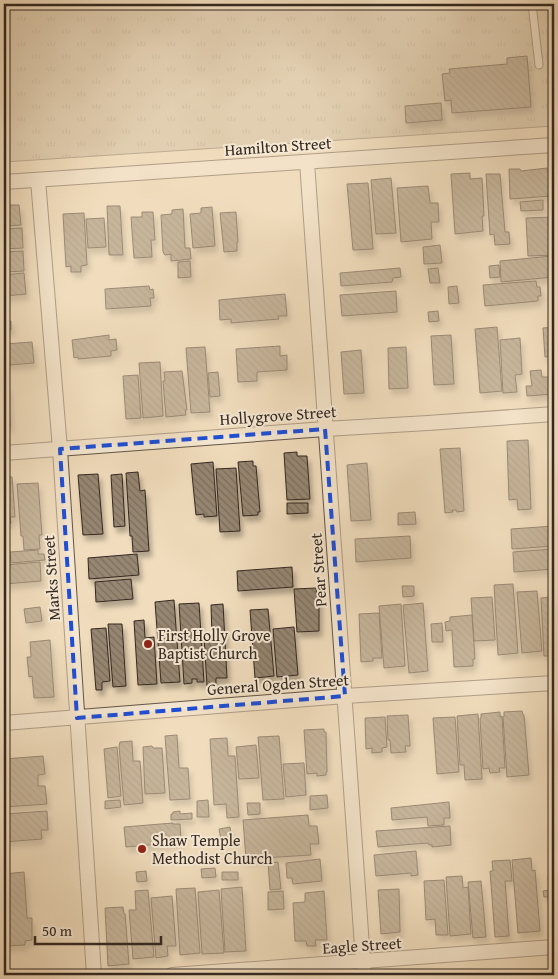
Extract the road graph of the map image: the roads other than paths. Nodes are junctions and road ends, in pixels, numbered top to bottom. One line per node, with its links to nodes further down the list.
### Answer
1 (532, 4): 2 (lane)
2 (539, 65)
3 (554, 145): 4 (street, Hamilton Street)
4 (307, 162): 5 (street, Hamilton Street); 8 (street, Pear Street)
5 (38, 180): 6 (street, Hamilton Street); 9 (street, Marks Street)
6 (4, 182)
7 (554, 414): 8 (street, Hollygrove Street)
8 (325, 428): 9 (street, Hollygrove Street); 12 (street, Pear Street)
9 (60, 449): 10 (street, Hollygrove Street); 13 (street, Marks Street)
10 (4, 453)
11 (554, 683): 12 (street, General Ogden Street)
12 (345, 696): 13 (street, General Ogden Street); 16 (street, Pear Street)
13 (77, 718): 14 (street, General Ogden Street); 17 (street, Marks Street)
14 (4, 723)
15 (554, 948): 16 (street, Eagle Street)
16 (364, 969): 18 (street, Eagle Street)
17 (94, 975)
18 (172, 975)

